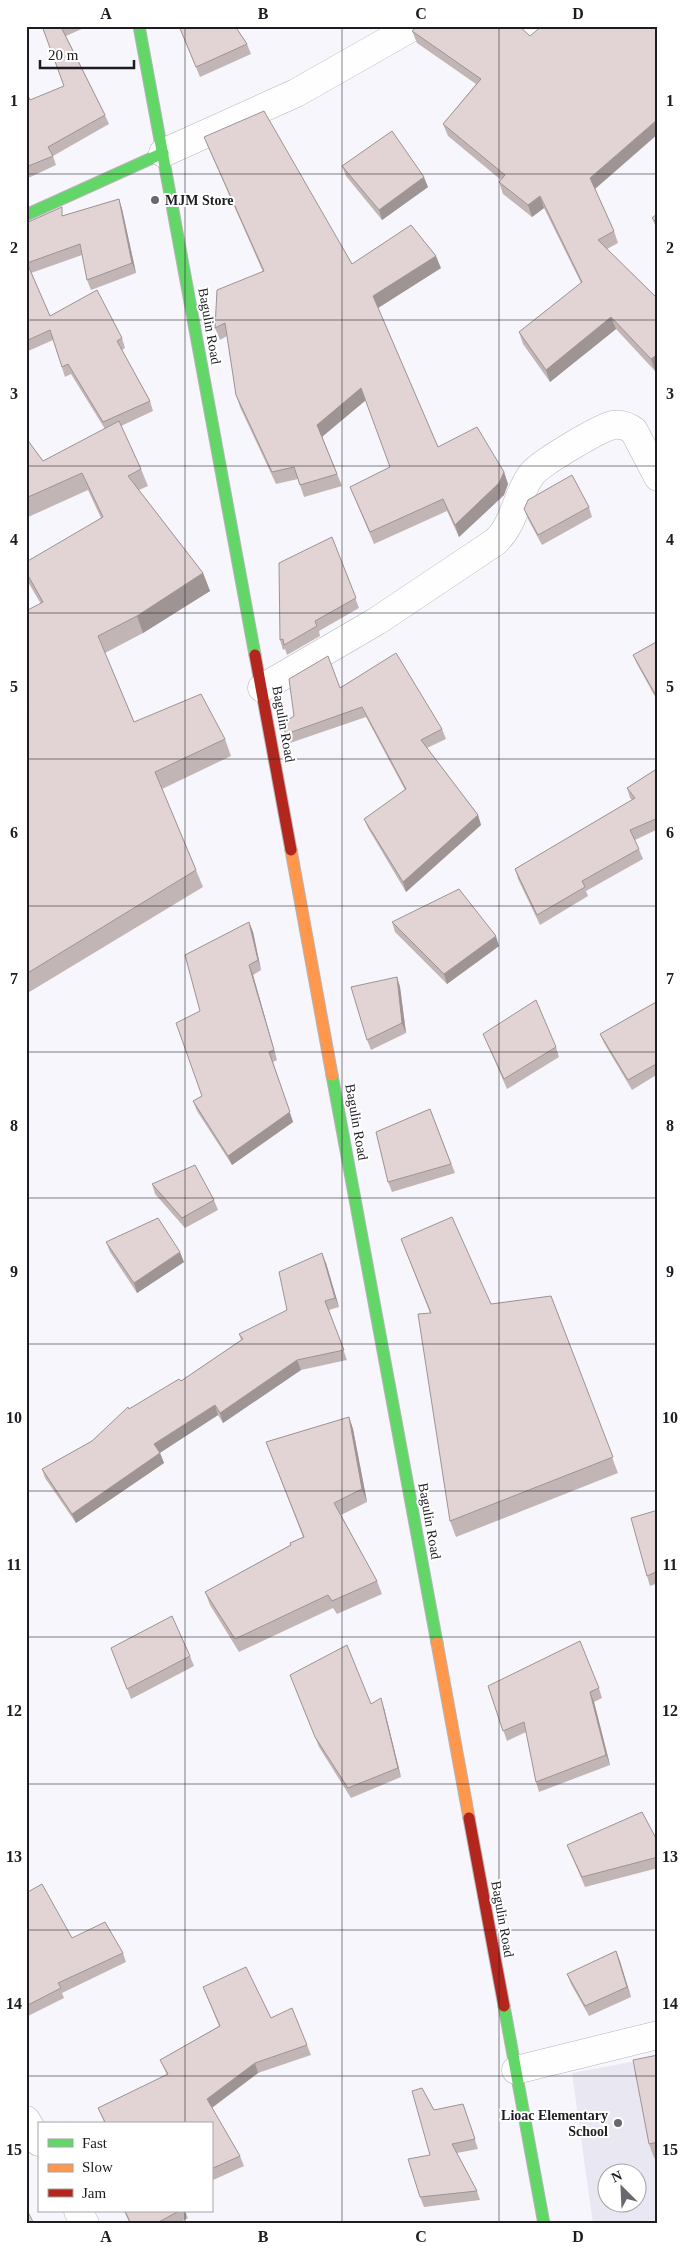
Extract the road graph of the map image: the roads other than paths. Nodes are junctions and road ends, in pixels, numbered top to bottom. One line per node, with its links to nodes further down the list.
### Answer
1 (139, 26): 3 (main road, Bagulin Road)
2 (414, 26): 3 (street)
3 (163, 153): 4 (main road); 6 (main road, Bagulin Road)
4 (26, 215)
5 (658, 477): 6 (street)
6 (262, 688): 8 (main road, Bagulin Road)
7 (658, 2035): 8 (street)
8 (516, 2070): 13 (main road, Bagulin Road)
9 (26, 2120): 10 (street)
10 (38, 2140)
11 (79, 2212): 12 (street)
12 (85, 2224)
13 (544, 2224)

